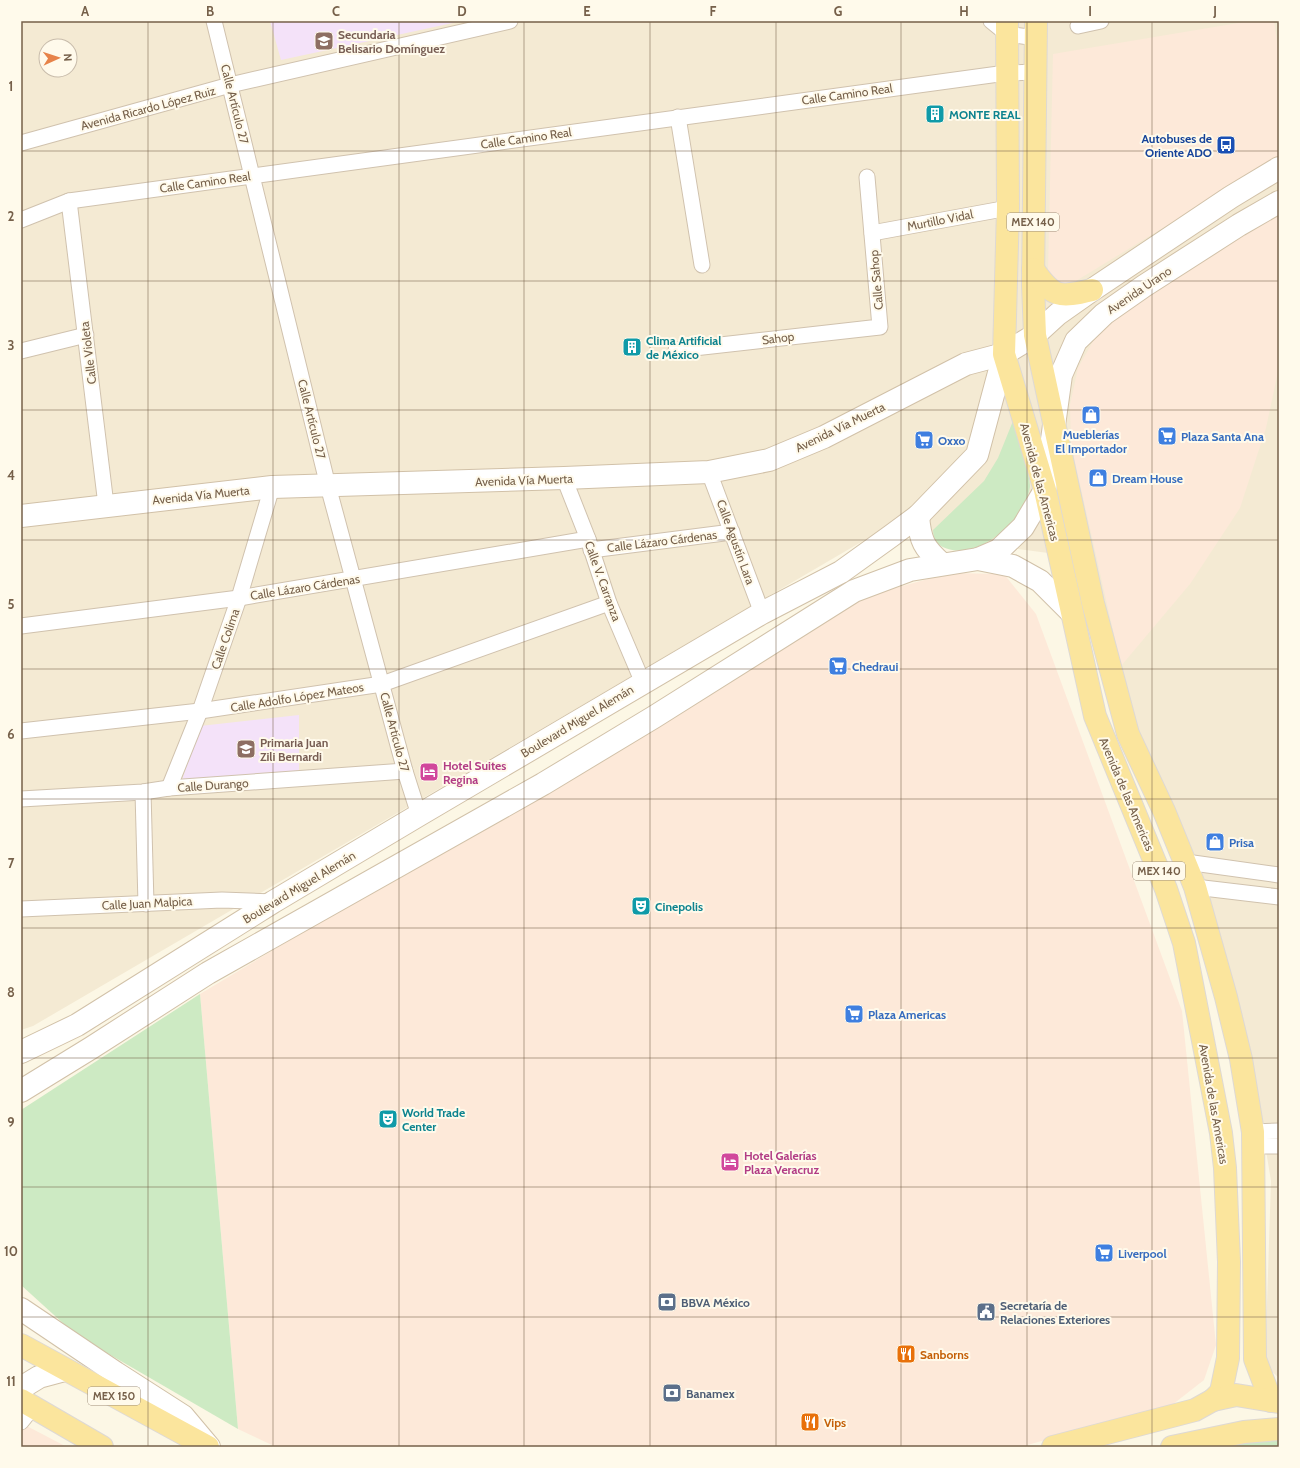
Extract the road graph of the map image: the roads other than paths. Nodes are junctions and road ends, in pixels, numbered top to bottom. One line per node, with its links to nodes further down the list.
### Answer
1 (214, 21): 9 (street, Calle Artículo 27)
2 (510, 21): 9 (street, Avenida Ricardo López Ruiz)
3 (1101, 21): 5 (street)
4 (1002, 25): 6 (street); 8 (main road, MEX 140)
5 (1078, 26)
6 (1036, 29): 7 (main road, MEX 140)
7 (1035, 72): 8 (street, Calle Camino Real); 21 (main road, MEX 140)
8 (1006, 73): 10 (street, Calle Camino Real); 17 (main road, MEX 140)
9 (230, 86): 11 (street, Avenida Ricardo López Ruiz); 13 (street, Calle Artículo 27)
10 (678, 117): 13 (street, Calle Camino Real); 20 (street)
11 (21, 143)
12 (1279, 168): 22 (main road)
13 (252, 176): 15 (street, Calle Camino Real); 32 (street, Calle Artículo 27)
14 (867, 177): 19 (street, Calle Sahop)
15 (69, 201): 18 (street, Calle Camino Real); 24 (street, Calle Violeta)
16 (1279, 202): 29 (main road, Avenida Urano)
17 (1008, 208): 19 (street, Murtillo Vidal); 28 (main road, MEX 140)
18 (21, 220)
19 (872, 233): 23 (street, Calle Sahop)
20 (702, 265)
21 (1033, 269): 22 (main road); 25 (main road, MEX 140)
22 (1092, 290): 25 (main road)
23 (880, 327): 26 (street, Sahop)
24 (86, 334): 27 (street); 35 (street, Calle Violeta)
25 (1035, 335): 28 (main road); 29 (main road, MEX 140)
26 (676, 350)
27 (21, 351)
28 (1004, 354): 30 (main road, Avenida Vía Muerta); 34 (main road, Avenida de las Americas / MEX 140); 37 (main road, Boulevard Miguel Alemán)
29 (1054, 422): 34 (main road); 42 (main road, Avenida de las Americas / MEX 140)
30 (710, 472): 31 (main road, Avenida Vía Muerta); 38 (street, Calle Agustín Lara)
31 (564, 478): 32 (main road, Avenida Vía Muerta); 39 (street, Calle V. Carranza)
32 (328, 486): 33 (main road, Avenida Vía Muerta); 44 (street, Calle Artículo 27)
33 (272, 487): 35 (main road, Avenida Vía Muerta); 45 (street, Calle Colima)
34 (1045, 490): 40 (main road); 43 (main road, Avenida de las Americas / MEX 140)
35 (106, 505): 36 (main road, Avenida Vía Muerta)
36 (21, 516)
37 (918, 516): 41 (main road); 48 (main road, Boulevard Miguel Alemán)
38 (732, 532): 39 (street, Calle Lázaro Cárdenas); 48 (street, Calle Agustín Lara)
39 (589, 544): 44 (street, Calle Lázaro Cárdenas); 46 (street, Calle V. Carranza)
40 (978, 558): 41 (main road); 47 (main road)
41 (942, 564): 69 (main road)
42 (1086, 570): 43 (main road); 59 (main road, Avenida de las Americas / MEX 140)
43 (1063, 576): 47 (main road, Avenida de las Americas / MEX 140)
44 (352, 580): 45 (street, Calle Lázaro Cárdenas); 51 (street, Calle Artículo 27)
45 (239, 598): 49 (street, Calle Lázaro Cárdenas); 52 (street, Calle Colima)
46 (609, 603): 50 (street, Calle V. Carranza); 51 (street, Calle Adolfo López Mateos)
47 (1071, 612): 67 (main road, Avenida de las Americas / MEX 140)
48 (762, 613): 50 (main road, Boulevard Miguel Alemán)
49 (21, 626)
50 (643, 683): 58 (main road, Boulevard Miguel Alemán)
51 (382, 684): 52 (street, Calle Adolfo López Mateos); 54 (street, Calle Artículo 27)
52 (200, 711): 53 (street, Calle Adolfo López Mateos); 55 (street, Calle Colima)
53 (21, 731)
54 (405, 771): 55 (street, Calle Durango); 58 (street, Calle Artículo 27)
55 (169, 788): 56 (street, Calle Durango)
56 (143, 792): 57 (street, Calle Durango); 64 (street)
57 (21, 799)
58 (419, 815): 63 (main road, Boulevard Miguel Alemán)
59 (1186, 862): 60 (street); 61 (main road, Avenida de las Americas / MEX 140)
60 (1279, 875)
61 (1195, 888): 62 (street); 66 (main road, Avenida de las Americas / MEX 140)
62 (1279, 896)
63 (273, 902): 64 (street, Calle Juan Malpica); 68 (main road, Boulevard Miguel Alemán)
64 (146, 904): 65 (street, Calle Juan Malpica)
65 (21, 909)
66 (1226, 998): 67 (main road); 71 (main road, Avenida de las Americas / MEX 140)
67 (1196, 1004): 79 (main road, Avenida de las Americas / MEX 140)
68 (21, 1052)
69 (21, 1091)
70 (1279, 1131): 71 (street)
71 (1253, 1139): 72 (street); 77 (main road, Avenida de las Americas / MEX 140)
72 (1279, 1146)
73 (21, 1309): 82 (main road)
74 (21, 1345): 75 (main road, MEX 150)
75 (65, 1370): 76 (main road); 82 (main road, MEX 150)
76 (21, 1388)
77 (1276, 1403): 79 (main road)
78 (25, 1410): 81 (main road)
79 (1196, 1411): 83 (main road); 84 (main road, Avenida de las Americas)
80 (1279, 1429): 84 (main road)
81 (91, 1444)
82 (208, 1447)
83 (1053, 1447)
84 (1171, 1447)

